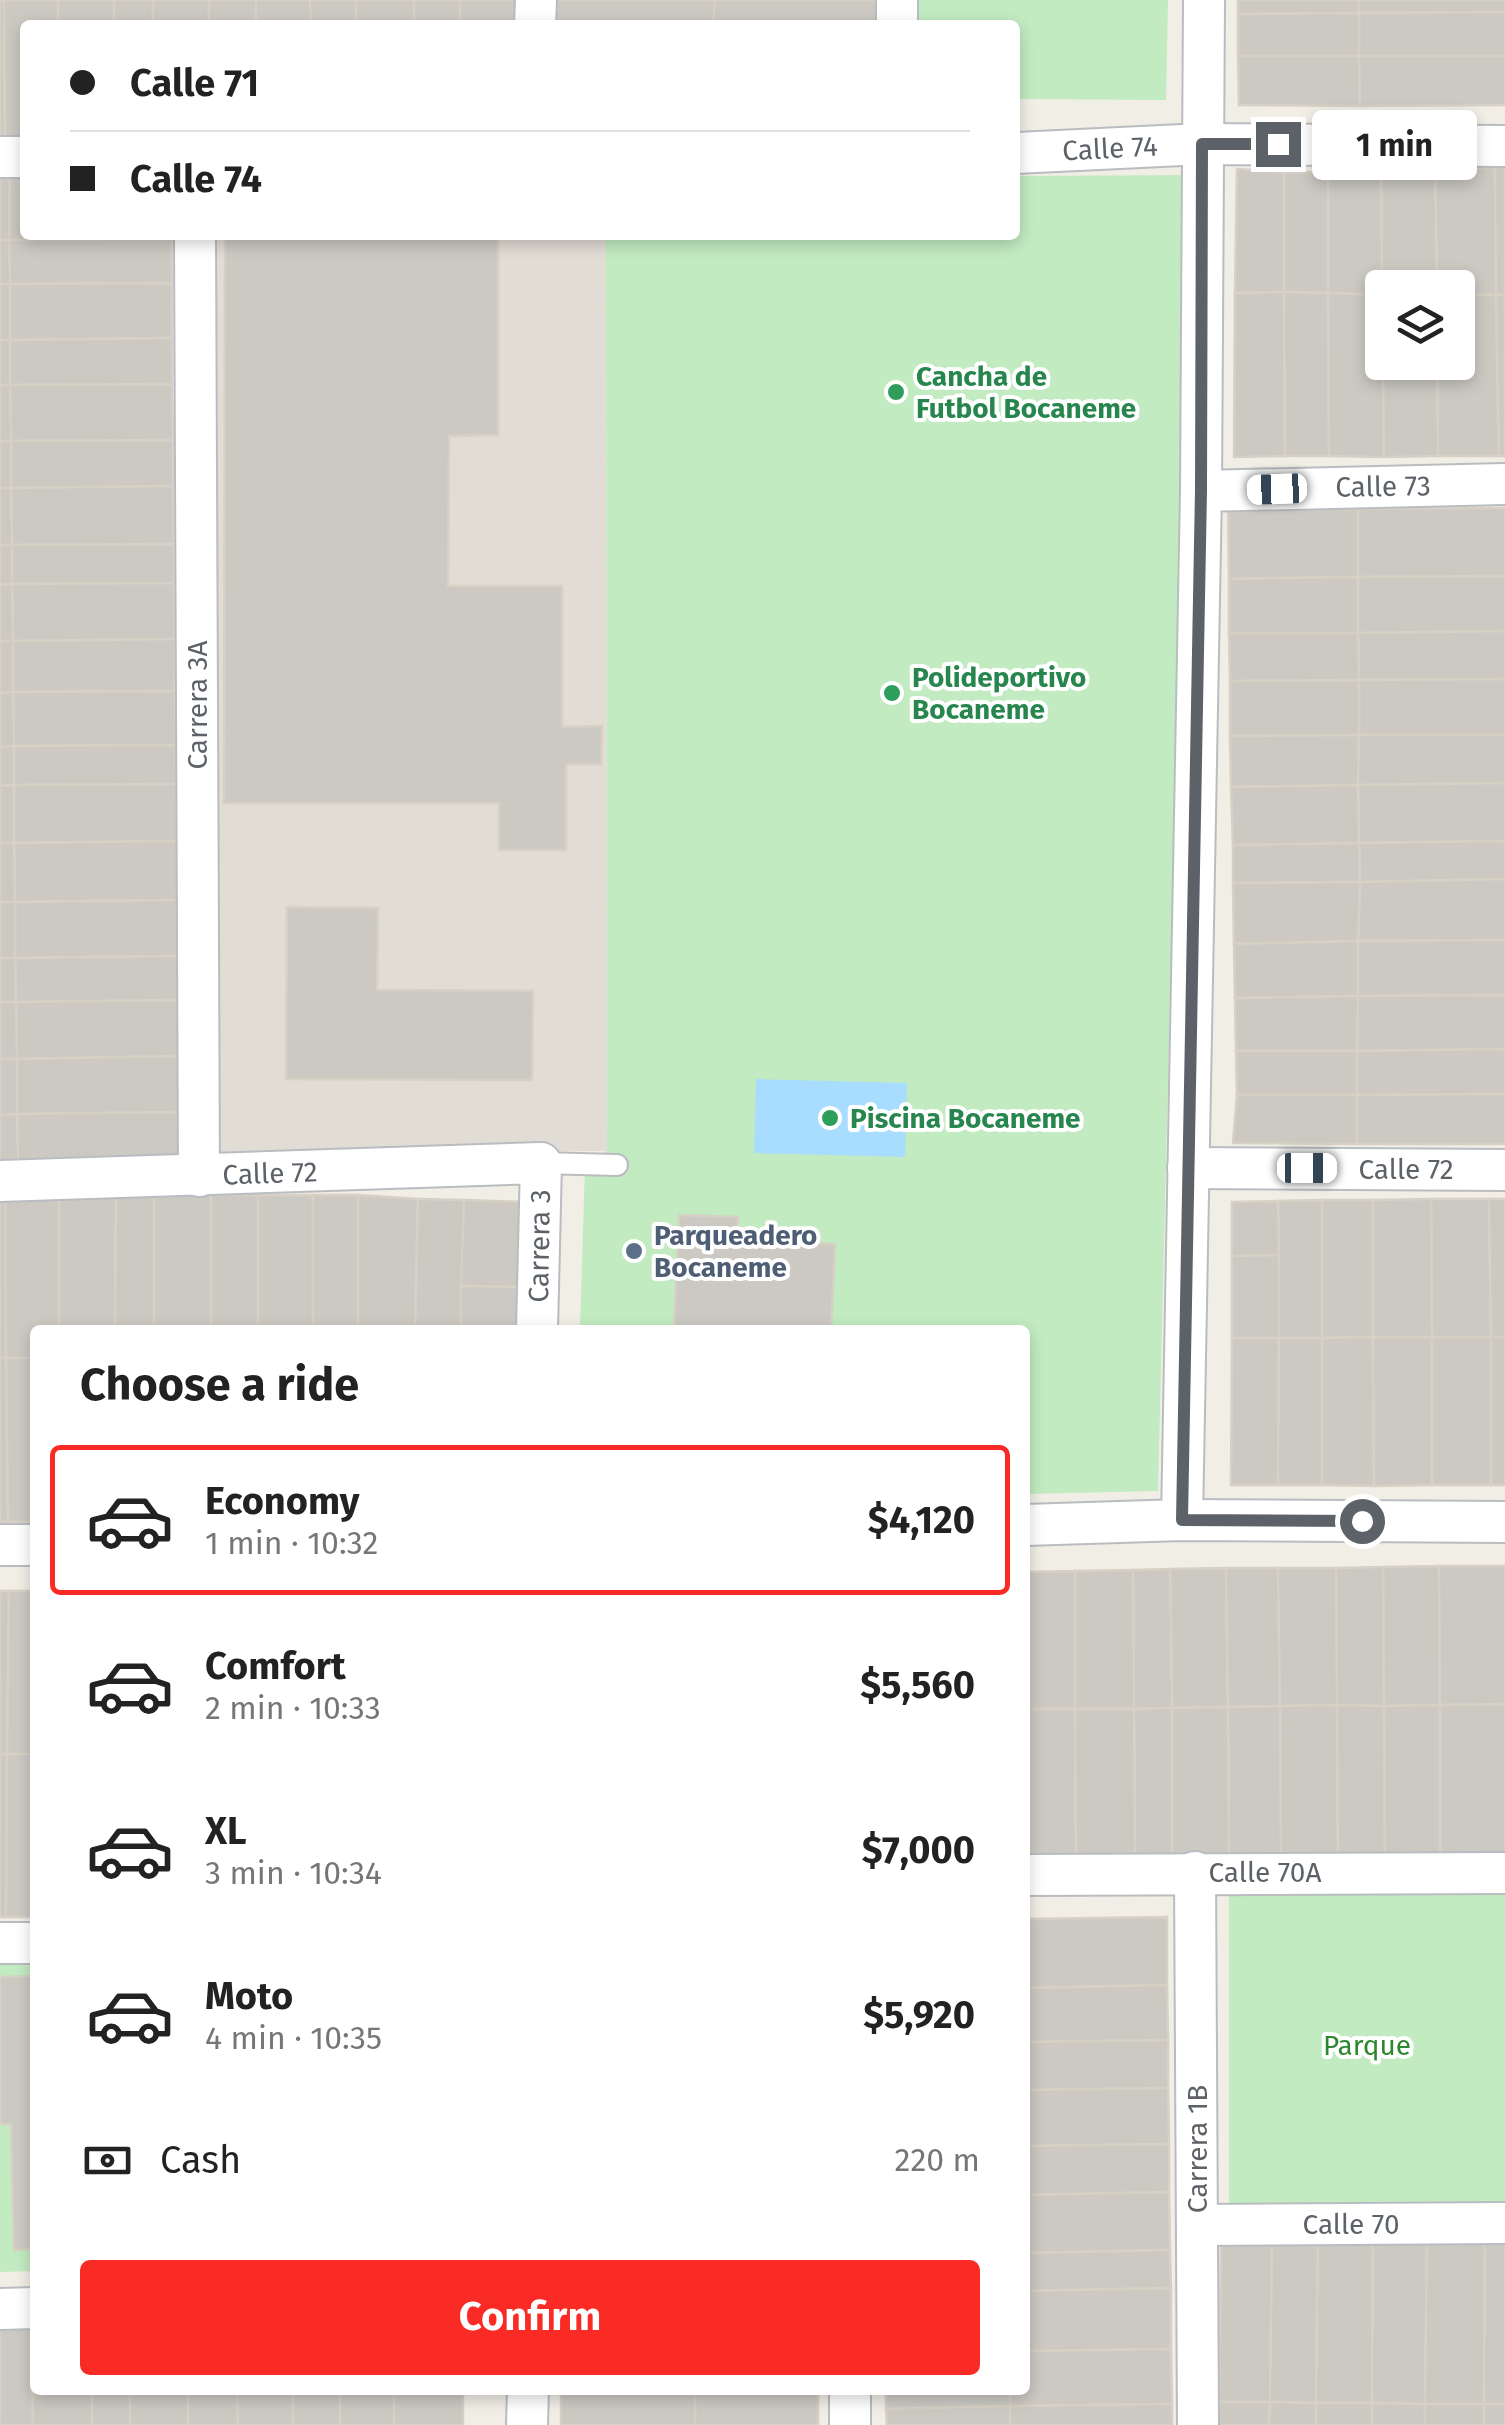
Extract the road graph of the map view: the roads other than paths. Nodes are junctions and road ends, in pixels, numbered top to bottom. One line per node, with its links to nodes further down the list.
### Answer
1 (1204, 0): 2 (street)
2 (1202, 144): 3 (street, Calle 74); 4 (street, Calle 74); 7 (street)
3 (1505, 146)
4 (1020, 153)
5 (195, 240): 12 (street, Carrera 3A)
6 (1505, 484): 7 (street, Calle 73)
7 (1201, 490): 10 (street)
8 (540, 1163): 9 (lane); 12 (street, Calle 72); 14 (street, Carrera 3)
9 (617, 1164)
10 (1188, 1168): 11 (street, Calle 72); 15 (street)
11 (1505, 1170)
12 (199, 1176): 13 (street, Calle 72)
13 (0, 1181)
14 (537, 1325)
15 (1182, 1520): 16 (street); 17 (street)
16 (1505, 1522)
17 (1030, 1525)
18 (0, 1545): 19 (street)
19 (30, 1545)
20 (1195, 1872): 21 (street, Calle 70A); 22 (street, Calle 70A); 26 (street, Carrera 1B)
21 (1505, 1872)
22 (1030, 1874)
23 (0, 1943): 24 (street)
24 (30, 1943)
25 (1505, 2223): 26 (street, Calle 70)
26 (1197, 2225): 33 (street, Carrera 1B)
27 (30, 2308): 28 (street)
28 (0, 2309)
29 (528, 2395): 31 (street)
30 (850, 2395): 32 (street)
31 (527, 2425)
32 (850, 2425)
33 (1198, 2425)

